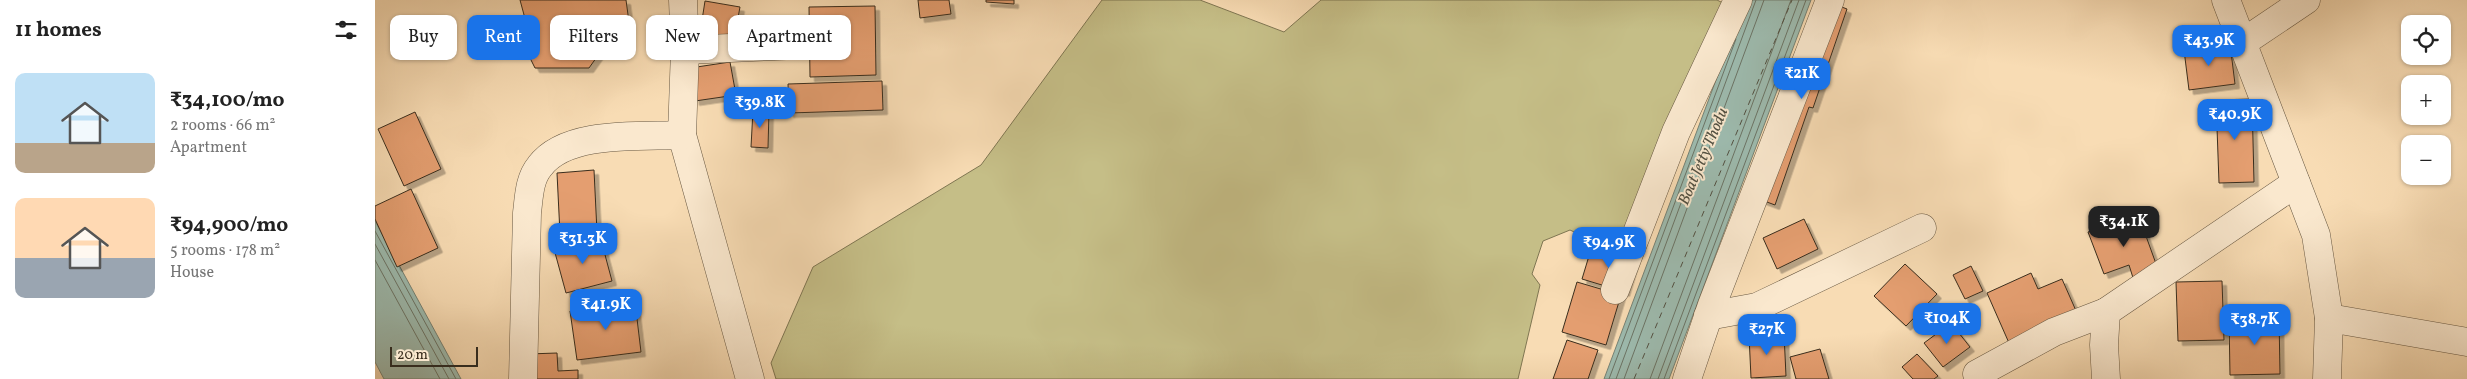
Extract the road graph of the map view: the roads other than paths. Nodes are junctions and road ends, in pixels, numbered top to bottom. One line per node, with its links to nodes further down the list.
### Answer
1 (683, 0): 6 (street)
2 (1738, 0): 12 (street)
3 (1830, 0): 14 (street)
4 (2226, 0): 7 (street)
5 (2306, 0): 7 (street)
6 (684, 15)
7 (2242, 43): 10 (street)
8 (685, 60): 9 (street)
9 (682, 135): 18 (street); 19 (street)
10 (2296, 182): 13 (street); 15 (street)
11 (1922, 228): 14 (street)
12 (1615, 290)
13 (2106, 312): 17 (street); 21 (street)
14 (1708, 316): 20 (street)
15 (2329, 318): 16 (street); 22 (street)
16 (2467, 342)
17 (1977, 374)
18 (523, 379)
19 (751, 379)
20 (1687, 379)
21 (2106, 379)
22 (2327, 379)

